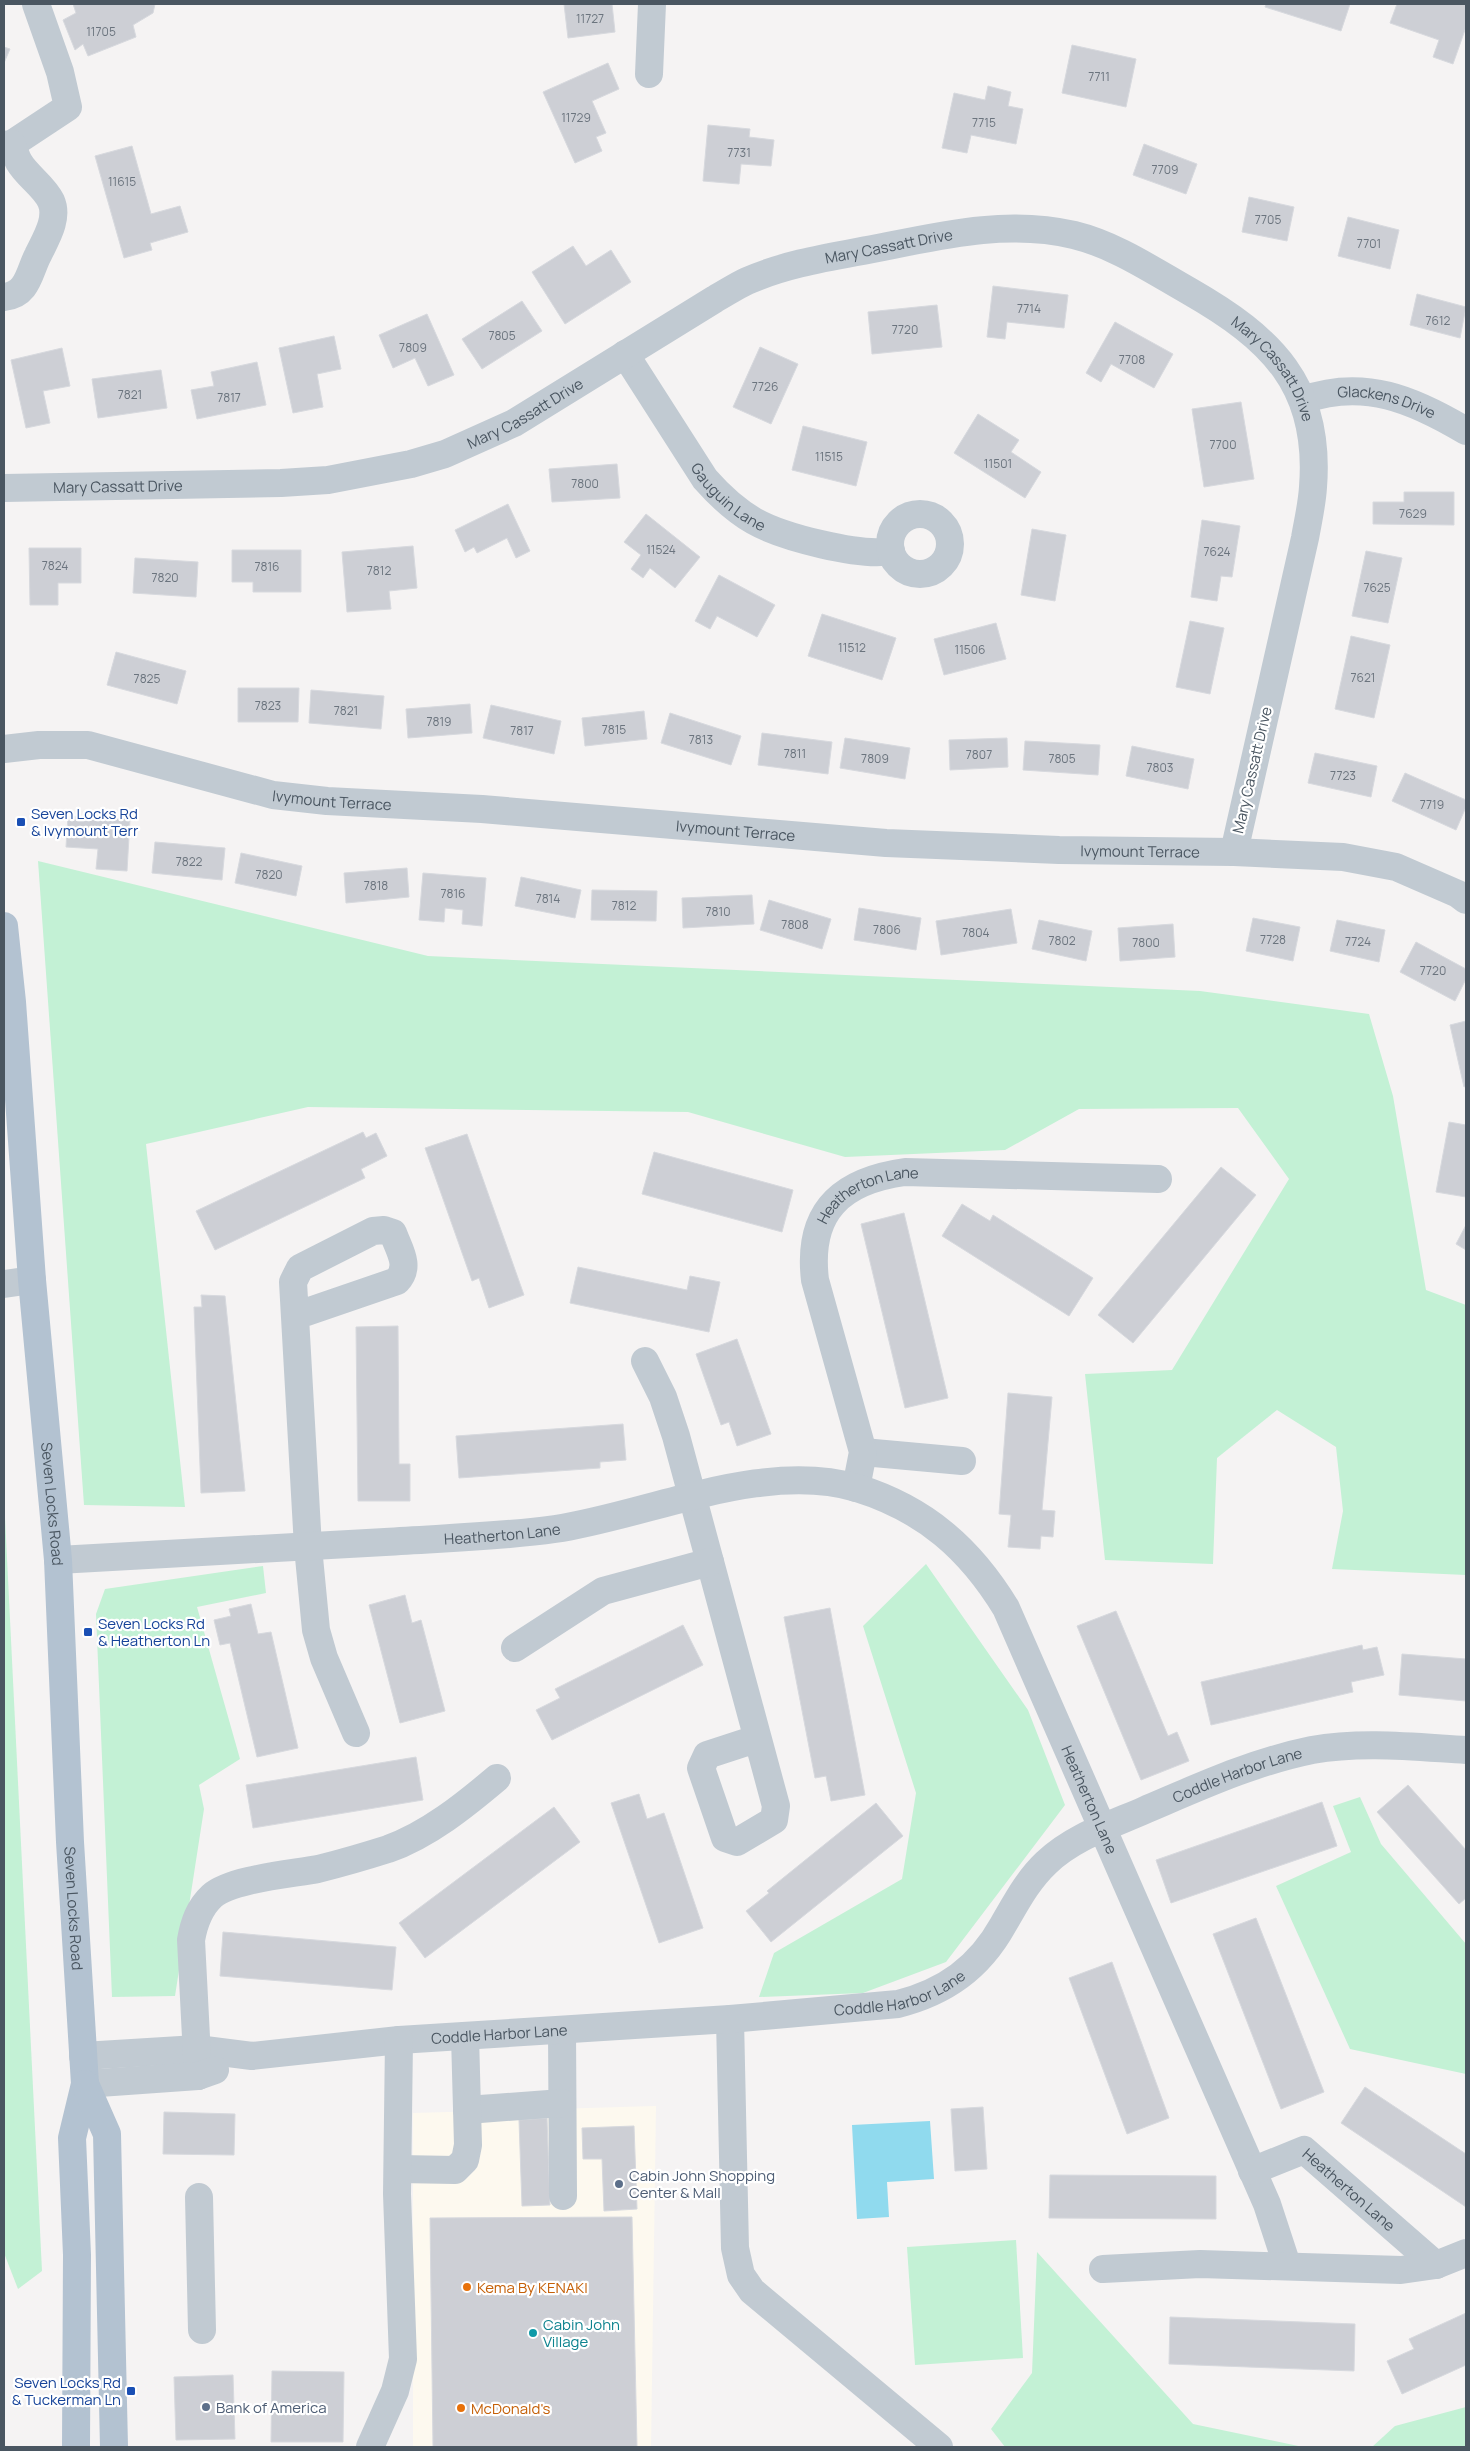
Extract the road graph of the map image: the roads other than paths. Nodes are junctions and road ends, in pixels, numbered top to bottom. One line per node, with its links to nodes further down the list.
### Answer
1 (36, 4): 4 (street)
2 (652, 4): 3 (street)
3 (649, 74)
4 (8, 144): 5 (street)
5 (4, 297)
6 (625, 354): 7 (street, Mary Cassatt Drive); 9 (street, Mary Cassatt Drive); 10 (street, Gauguin Lane)
7 (1304, 400): 8 (street, Glackens Drive); 12 (street, Mary Cassatt Drive)
8 (1466, 431)
9 (4, 488)
10 (891, 551)
11 (4, 749): 12 (street, Ivymount Terrace)
12 (1234, 852): 13 (street, Ivymount Terrace)
13 (1466, 900)
14 (4, 926): 16 (main road, Seven Locks Road)
15 (1158, 1179): 20 (street, Heatherton Lane)
16 (32, 1280): 17 (street); 25 (main road, Seven Locks Road)
17 (4, 1284)
18 (295, 1316): 24 (street)
19 (645, 1361): 23 (street)
20 (863, 1452): 21 (street); 22 (street, Heatherton Lane)
21 (962, 1461)
22 (856, 1488): 23 (street, Heatherton Lane); 32 (street, Heatherton Lane)
23 (691, 1496): 24 (street, Heatherton Lane); 26 (street)
24 (308, 1547): 25 (street, Heatherton Lane); 28 (street)
25 (58, 1560): 38 (main road, Seven Locks Road)
26 (710, 1562): 27 (street); 29 (street)
27 (515, 1648)
28 (356, 1733)
29 (756, 1739)
30 (1466, 1750): 32 (street, Coddle Harbor Lane)
31 (497, 1778): 37 (street)
32 (1101, 1829): 33 (street, Coddle Harbor Lane); 45 (street, Heatherton Lane)
33 (730, 2019): 34 (street, Coddle Harbor Lane); 56 (street)
34 (562, 2030): 35 (street, Coddle Harbor Lane); 42 (street)
35 (464, 2036): 36 (street, Coddle Harbor Lane); 43 (street)
36 (400, 2040): 39 (street, Coddle Harbor Lane); 44 (street)
37 (197, 2049): 38 (street, Coddle Harbor Lane); 39 (street, Coddle Harbor Lane); 40 (street)
38 (83, 2056): 41 (main road, Seven Locks Road)
39 (252, 2056): 40 (street, Coddle Harbor Lane)
40 (198, 2076): 41 (street, Coddle Harbor Lane)
41 (85, 2084): 53 (main road, Seven Locks Road); 54 (main road, Seven Locks Road)
42 (562, 2103): 43 (street); 46 (street)
43 (467, 2110): 44 (street)
44 (399, 2169): 55 (street)
45 (1252, 2171): 49 (street, Heatherton Lane); 50 (street, Heatherton Lane)
46 (563, 2196)
47 (199, 2197): 52 (street)
48 (1466, 2253): 50 (street)
49 (1287, 2265): 50 (street); 51 (street)
50 (1436, 2265)
51 (1103, 2269)
52 (202, 2330)
53 (76, 2447)
54 (114, 2447)
55 (370, 2447)
56 (940, 2447)

